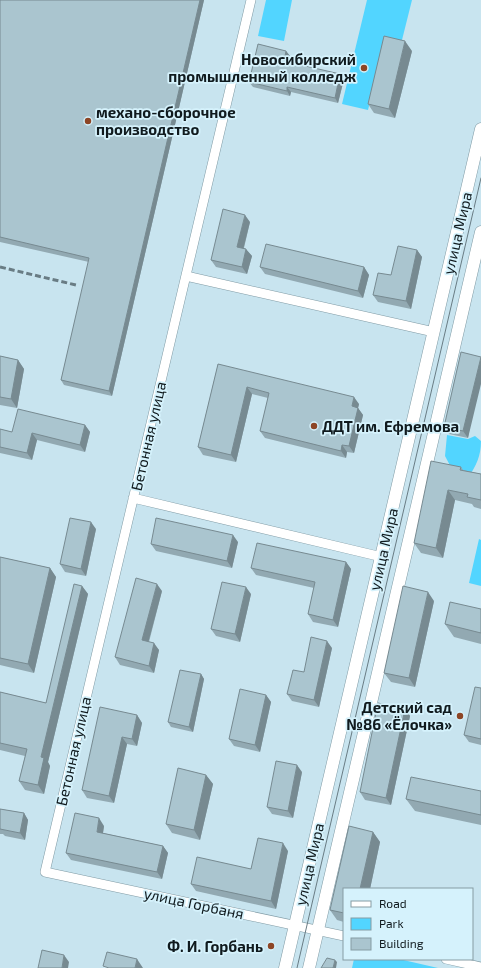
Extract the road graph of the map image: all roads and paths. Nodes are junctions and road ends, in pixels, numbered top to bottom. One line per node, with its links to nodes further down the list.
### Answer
1 (251, 0): 4 (street, Бетонная улица)
2 (481, 130): 5 (street, улица Мира)
3 (481, 232): 10 (street, улица Мира)
4 (186, 276): 5 (street); 6 (street, Бетонная улица)
5 (434, 332): 7 (street, улица Мира)
6 (133, 498): 7 (street); 8 (street, Бетонная улица)
7 (382, 557): 9 (street, улица Мира)
8 (45, 872): 9 (street, улица Горбаня)
9 (295, 925): 10 (street, улица Горбаня); 14 (street, улица Мира)
10 (318, 930): 11 (street, улица Горбаня); 15 (street, улица Мира)
11 (343, 936)
12 (450, 960): 13 (street)
13 (481, 967)
14 (285, 968)
15 (309, 968)

